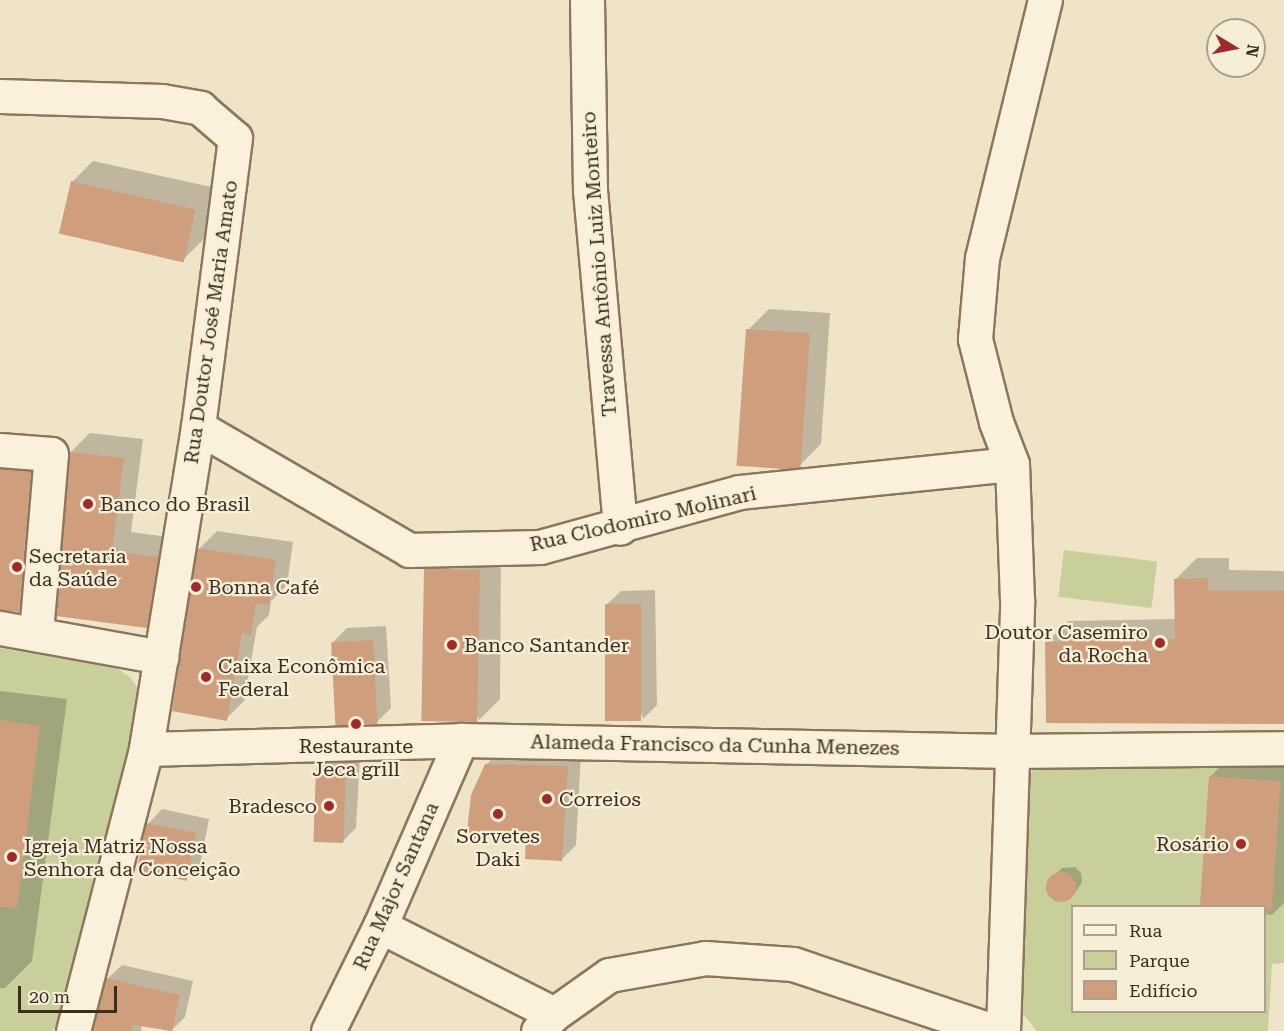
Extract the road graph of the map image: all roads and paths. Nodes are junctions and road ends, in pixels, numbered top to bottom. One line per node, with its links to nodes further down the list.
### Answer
1 (587, 0): 7 (street, Travessa Antônio Luiz Monteiro)
2 (1045, 0): 6 (street)
3 (0, 96): 4 (street, Rua Doutor José Maria Amato)
4 (198, 427): 7 (street, Rua Clodomiro Molinari); 10 (street, Rua Doutor José Maria Amato)
5 (0, 450): 9 (street)
6 (1012, 464): 7 (street, Rua Clodomiro Molinari); 14 (street)
7 (620, 528)
8 (0, 628): 9 (street)
9 (36, 634): 10 (street)
10 (160, 657): 13 (street, Rua Doutor José Maria Amato)
11 (461, 740): 13 (street, Alameda Francisco da Cunha Menezes); 14 (street, Alameda Francisco da Cunha Menezes); 15 (street, Rua Major Santana)
12 (1284, 748): 14 (street, Alameda Francisco da Cunha Menezes)
13 (146, 749): 17 (street, Rua Doutor José Maria Amato)
14 (1010, 751): 20 (street)
15 (380, 926): 16 (street); 18 (street, Rua Major Santana)
16 (546, 1023): 19 (street)
17 (73, 1031)
18 (328, 1031)
19 (993, 1031)
20 (1003, 1031)

